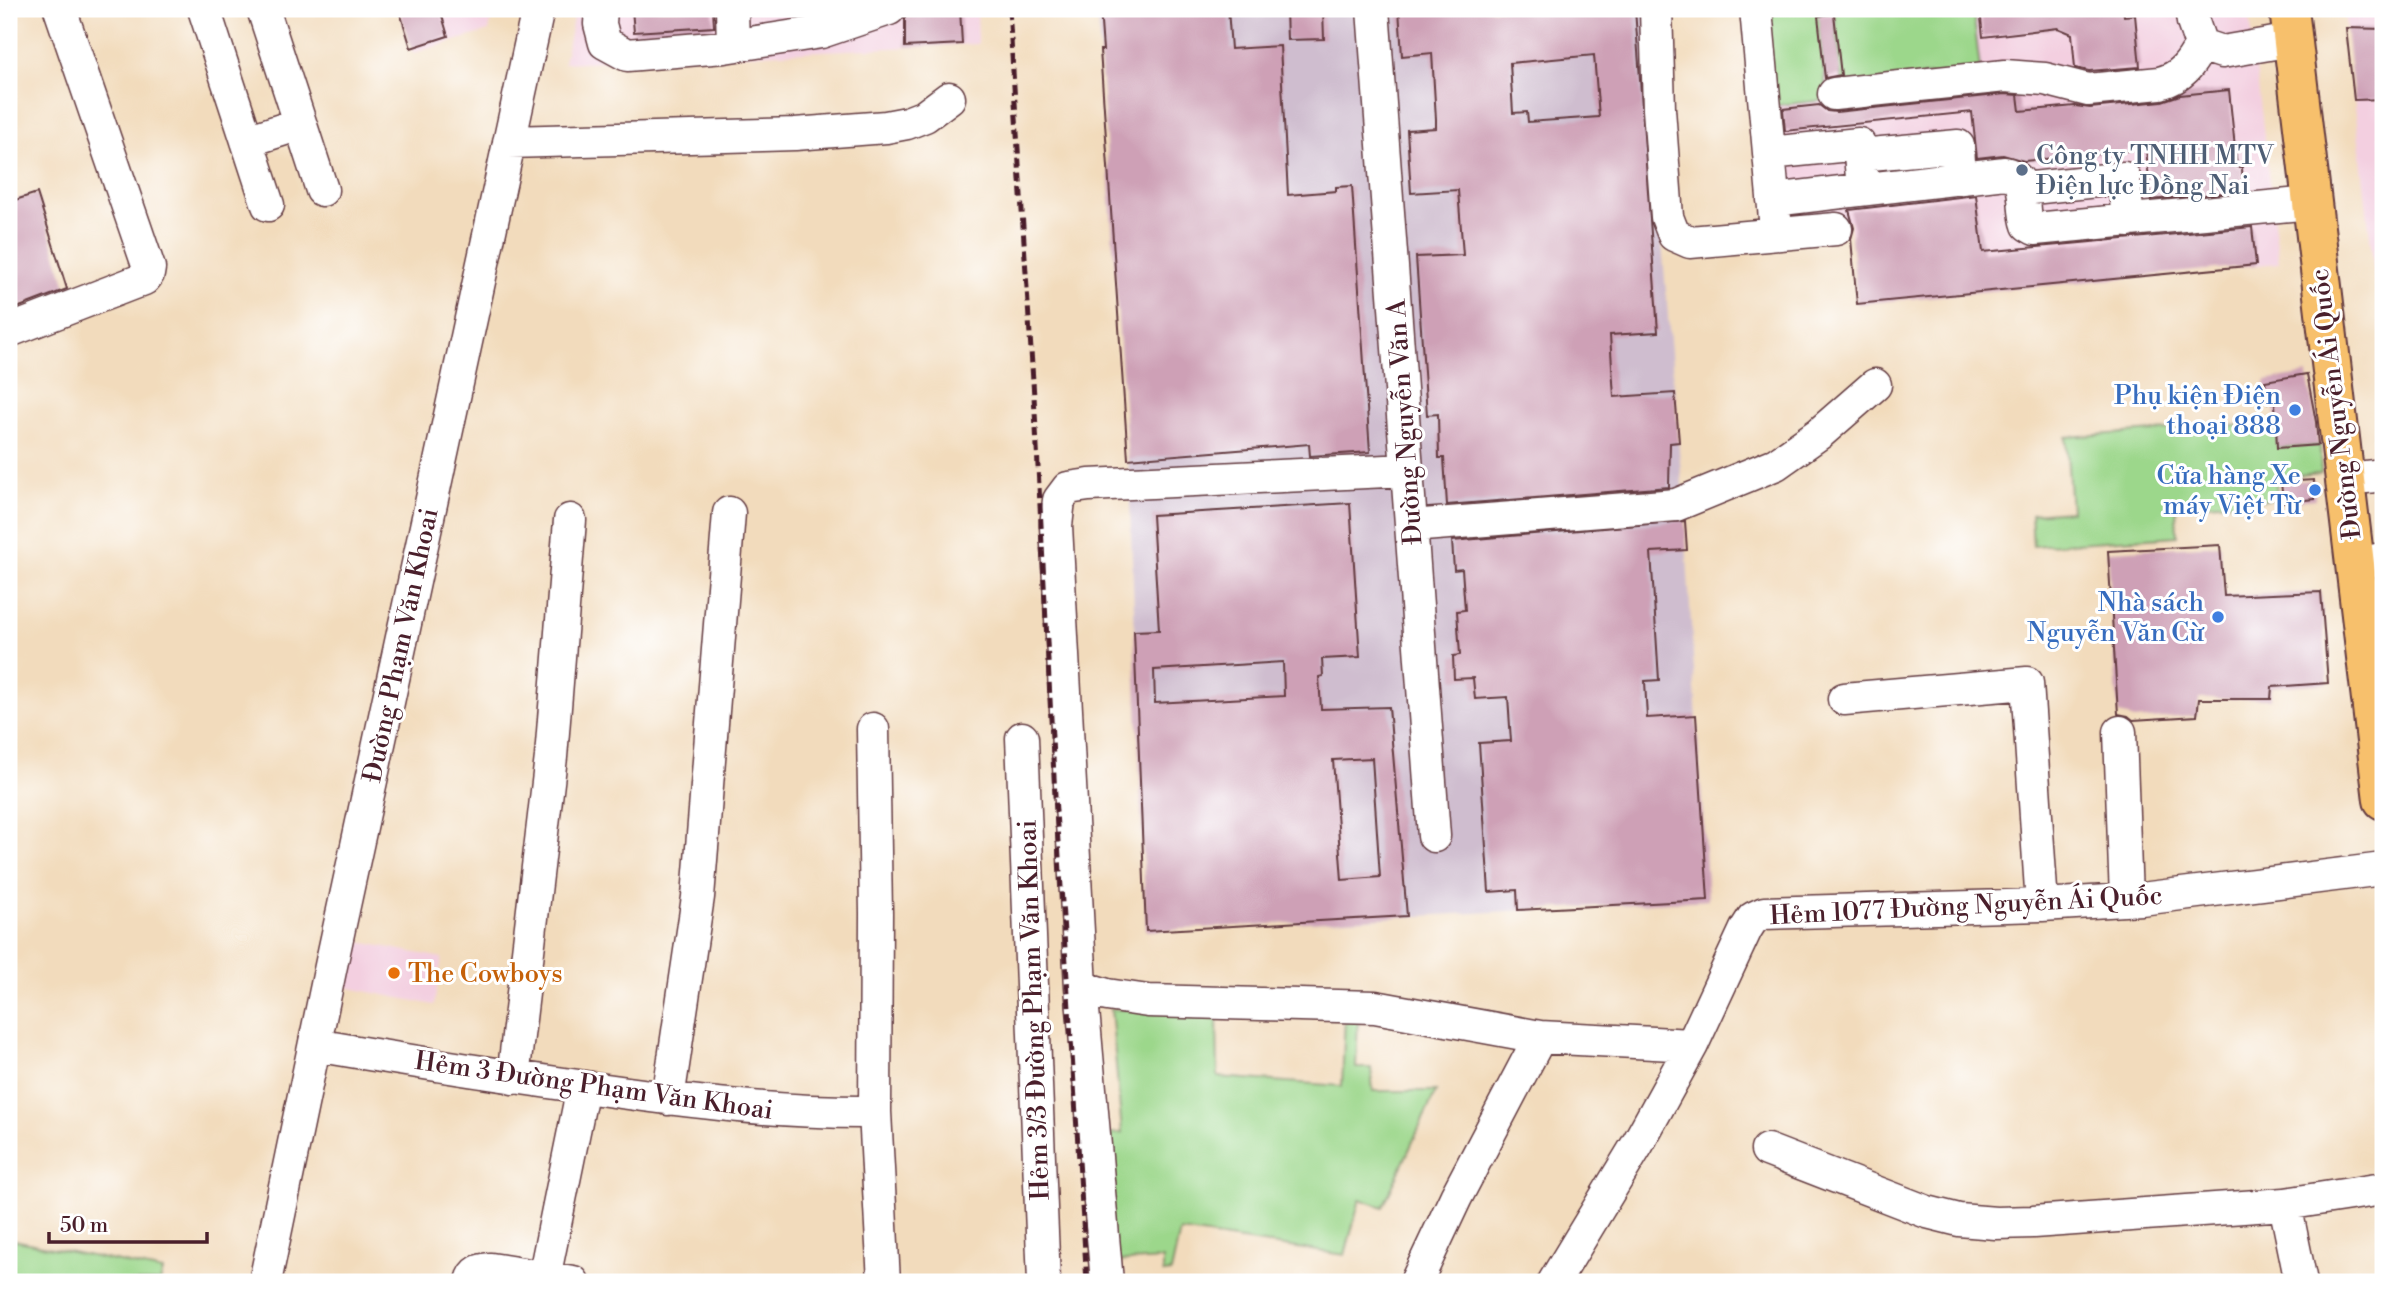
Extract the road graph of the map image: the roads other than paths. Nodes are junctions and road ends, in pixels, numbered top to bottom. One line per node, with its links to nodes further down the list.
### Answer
1 (60, 9): 33 (street)
2 (204, 9): 19 (street)
3 (263, 9): 18 (street)
4 (538, 9): 20 (street, Đường Phạm Văn Khoai)
5 (601, 9): 14 (street)
6 (732, 9): 14 (street)
7 (889, 9): 14 (street)
8 (1373, 9): 35 (street, Đường Nguyễn Văn A)
9 (1656, 9): 32 (street)
10 (1756, 9): 21 (street)
11 (2192, 9): 15 (street)
12 (2314, 9): 36 (main road, Đường Nguyễn Ái Quốc)
13 (2291, 24): 15 (street); 28 (main road, Đường Nguyễn Ái Quốc)
14 (733, 45)
15 (2201, 45): 16 (street)
16 (1834, 94)
17 (949, 99): 20 (street)
18 (300, 124): 19 (street); 26 (street)
19 (247, 141): 29 (street)
20 (509, 142): 53 (street, Đường Phạm Văn Khoai)
21 (1769, 153): 22 (street); 27 (street)
22 (1860, 155): 23 (street); 24 (street)
23 (1960, 178): 24 (street); 25 (street)
24 (1863, 189): 27 (street)
25 (2023, 189): 30 (street); 30 (street)
26 (321, 190)
27 (1773, 200): 32 (street)
28 (2311, 203): 30 (street); 46 (main road, Đường Nguyễn Ái Quốc)
29 (268, 205)
30 (2128, 221)
31 (1836, 229): 32 (street)
32 (1776, 234)
33 (9, 331)
34 (1875, 385): 39 (street)
35 (1408, 470): 39 (street, Đường Nguyễn Văn A); 51 (street)
36 (2375, 476): 40 (main road, Đường Nguyễn Ái Quốc)
37 (729, 513): 57 (street)
38 (570, 520): 55 (street)
39 (1411, 526): 47 (street, Đường Nguyễn Văn A)
40 (2380, 559): 41 (main road, Đường Nguyễn Ái Quốc)
41 (2383, 624)
42 (1844, 699): 50 (street)
43 (873, 729): 58 (street)
44 (2120, 732): 49 (street)
45 (1022, 738): 66 (street, Hẻm 3/3 Đường Phạm Văn Khoai)
46 (2383, 800)
47 (1433, 836)
48 (2383, 869): 49 (street, Hẻm 1077 Đường Nguyễn Ái Quốc)
49 (2126, 900): 50 (street, Hẻm 1077 Đường Nguyễn Ái Quốc)
50 (2042, 905): 54 (street, Hẻm 1077 Đường Nguyễn Ái Quốc)
51 (1081, 987): 52 (street); 67 (street)
52 (1540, 1037): 54 (street); 68 (street)
53 (315, 1045): 55 (street, Hẻm 3 Đường Phạm Văn Khoai); 64 (street, Đường Phạm Văn Khoai)
54 (1692, 1045): 69 (street, Hẻm 1077 Đường Nguyễn Ái Quốc)
55 (513, 1078): 56 (street, Hẻm 3 Đường Phạm Văn Khoai)
56 (583, 1087): 57 (street, Hẻm 3 Đường Phạm Văn Khoai); 63 (street)
57 (668, 1099): 58 (street, Hẻm 3 Đường Phạm Văn Khoai)
58 (875, 1112): 65 (street)
59 (1767, 1150): 61 (street)
60 (2383, 1189): 61 (street)
61 (2285, 1204): 70 (street)
62 (473, 1279): 63 (street)
63 (559, 1280)
64 (265, 1282)
65 (884, 1282)
66 (1044, 1282)
67 (1107, 1282)
68 (1416, 1282)
69 (1554, 1282)
70 (2301, 1282)

